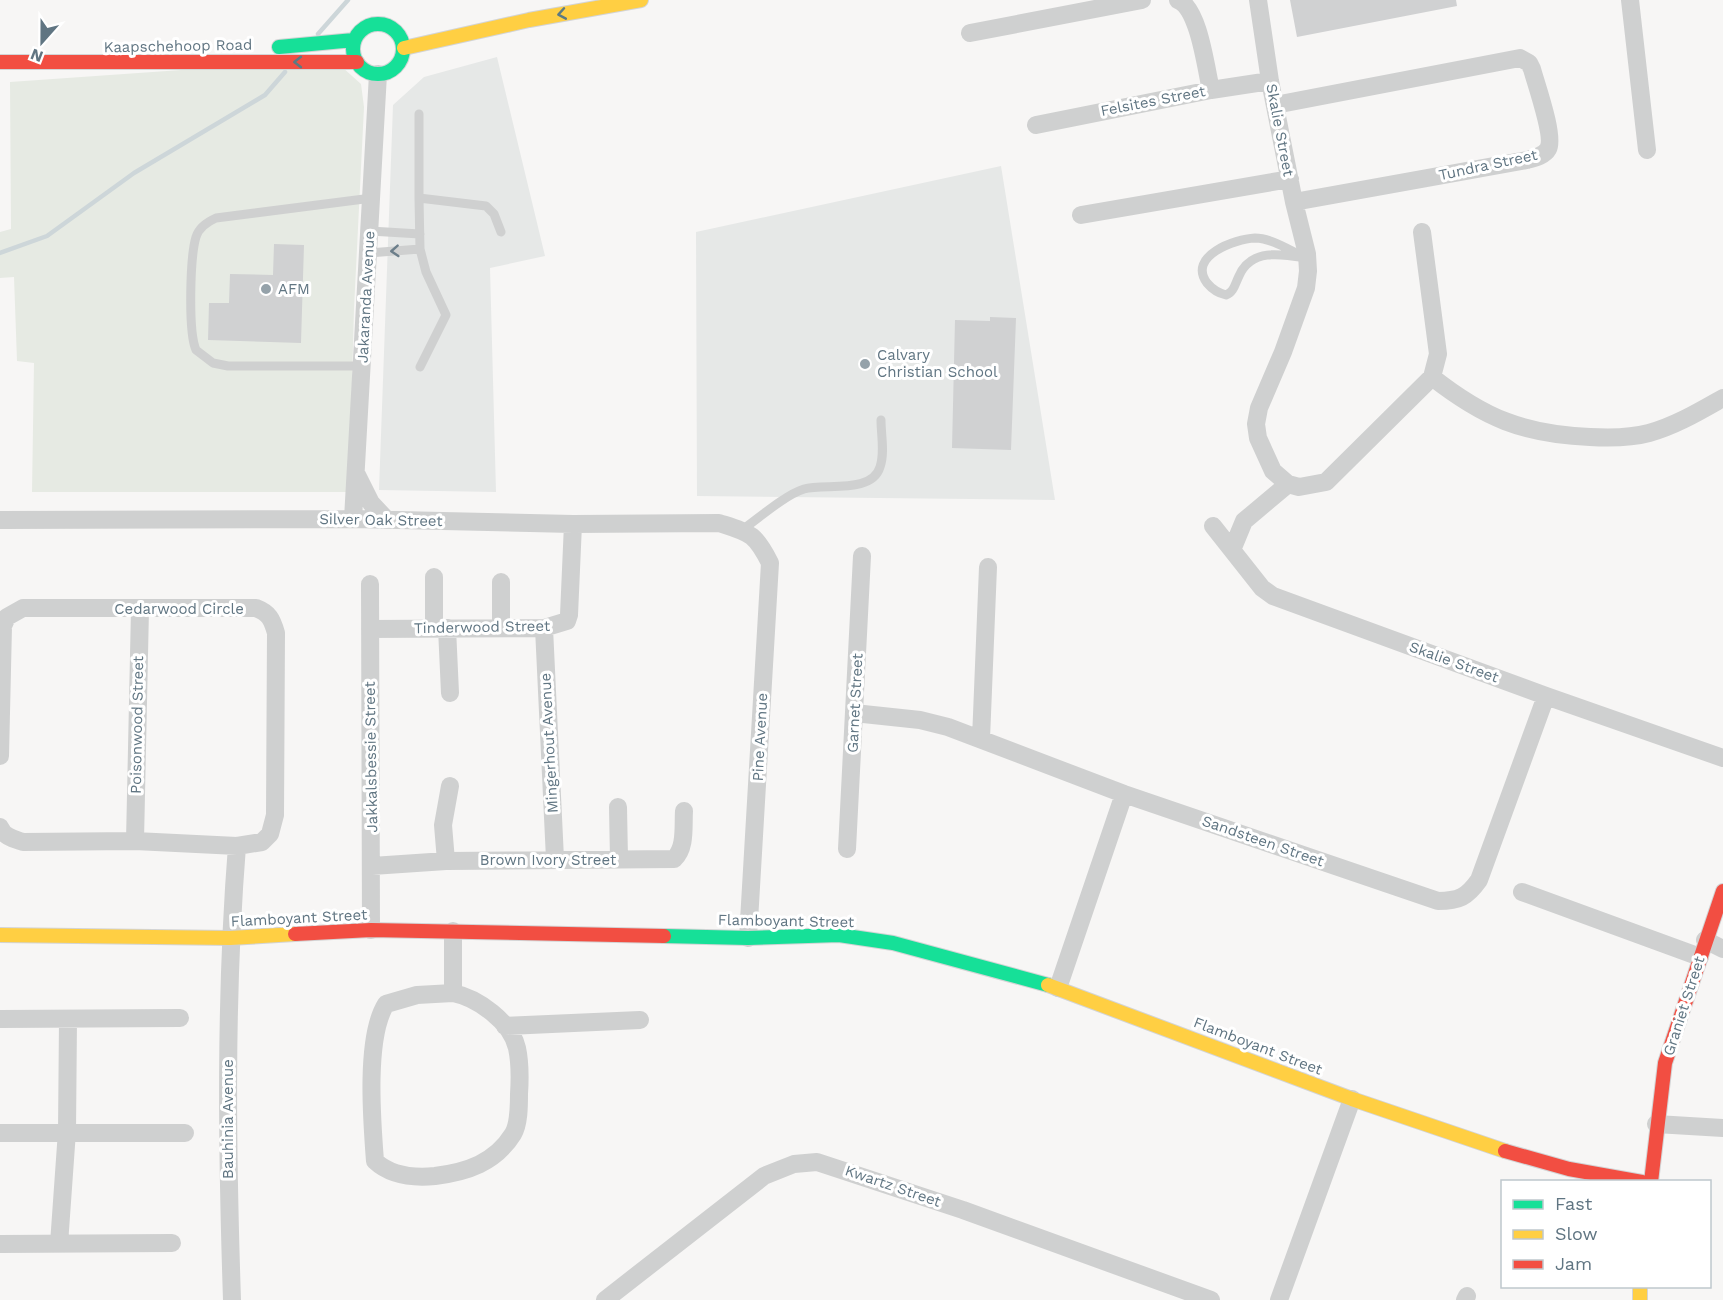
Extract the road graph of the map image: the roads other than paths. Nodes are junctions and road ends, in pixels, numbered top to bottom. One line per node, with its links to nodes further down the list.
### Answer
1 (564, 0): 9 (street)
2 (641, 0): 9 (street, one-way to 9)
3 (1142, 0): 7 (street)
4 (1179, 0): 15 (street)
5 (1258, 0): 14 (street, Skalie Street)
6 (1630, 0): 19 (street)
7 (970, 33)
8 (354, 40): 9 (street); 10 (street, Kaapschehoop Road); 12 (street)
9 (402, 42): 13 (street)
10 (0, 55)
11 (0, 62): 12 (street, Kaapschehoop Road, one-way to 11)
12 (357, 62): 13 (street)
13 (378, 74): 21 (street, Jakaranda Avenue)
14 (1270, 81): 15 (street, Felsites Street); 16 (street, Skalie Street)
15 (1211, 90): 18 (street, Felsites Street)
16 (1275, 105): 20 (street, Skalie Street); 23 (street, Tundra Street)
17 (419, 114): 22 (lane)
18 (1036, 124)
19 (1647, 150)
20 (1290, 179): 23 (street, Skalie Street); 24 (street)
21 (372, 198): 25 (street, Jakaranda Avenue); 32 (lane)
22 (419, 198): 26 (lane); 28 (lane)
23 (1294, 202): 31 (street, Skalie Street)
24 (1082, 215)
25 (370, 231): 28 (lane); 30 (street, Jakaranda Avenue)
26 (501, 232)
27 (1422, 232): 34 (street)
28 (420, 234): 29 (lane)
29 (420, 249): 30 (lane, one-way to 30); 33 (lane)
30 (369, 253): 32 (street, Jakaranda Avenue)
31 (1307, 258): 31 (lane); 38 (street, Skalie Street)
32 (362, 366): 37 (street, Jakaranda Avenue)
33 (420, 367)
34 (1432, 376): 35 (street); 38 (street)
35 (1723, 398)
36 (881, 420): 44 (lane)
37 (356, 473): 39 (street, Jakaranda Avenue); 41 (street)
38 (1288, 484): 46 (street)
39 (353, 519): 40 (street, Silver Oak Street); 41 (street, Silver Oak Street)
40 (0, 520)
41 (387, 520): 42 (street, Silver Oak Street)
42 (573, 524): 44 (street, Silver Oak Street); 54 (street, Tinderwood Street)
43 (1213, 526): 46 (street, Skalie Street)
44 (742, 530): 45 (street, Silver Oak Street)
45 (759, 540): 81 (street, Pine Avenue)
46 (1232, 550): 58 (street, Skalie Street)
47 (862, 556): 59 (street, Garnet Street)
48 (988, 567): 60 (street)
49 (434, 577): 56 (street)
50 (501, 582): 53 (street)
51 (370, 584): 55 (street, Jakkalsbessie Street)
52 (140, 609): 61 (street, Cedarwood Circle); 68 (street, Poisonwood Street); 69 (street, Cedarwood Circle)
53 (501, 627): 54 (street, Tinderwood Street); 56 (street, Tinderwood Street)
54 (544, 628): 71 (street, Mingerhout Avenue)
55 (370, 629): 56 (street, Tinderwood Street); 74 (street, Jakkalsbessie Street)
56 (440, 629): 57 (street)
57 (450, 693)
58 (1546, 696): 62 (street, Skalie Street); 64 (street, Sandsteen Street)
59 (854, 713): 60 (street, Sandsteen Street); 70 (street, Garnet Street)
60 (981, 738): 64 (street, Sandsteen Street)
61 (0, 756)
62 (1723, 758)
63 (450, 786): 73 (street)
64 (1124, 794): 84 (street)
65 (618, 807): 72 (street)
66 (684, 811): 72 (street, Brown Ivory Street)
67 (0, 827): 68 (street, Cedarwood Circle)
68 (135, 841): 69 (street, Cedarwood Circle)
69 (237, 846): 80 (street)
70 (847, 849)
71 (555, 859): 72 (street, Brown Ivory Street); 73 (street, Brown Ivory Street)
72 (619, 859)
73 (446, 861): 74 (street, Brown Ivory Street)
74 (372, 866): 77 (street, Jakkalsbessie Street)
75 (1723, 891): 82 (street, Graniet Street)
76 (1522, 892): 82 (street)
77 (371, 930): 78 (street, Flamboyant Street); 80 (street, Flamboyant Street)
78 (453, 931): 81 (street, Flamboyant Street); 85 (street)
79 (0, 935): 80 (street, Flamboyant Street)
80 (231, 938): 102 (street, Bauhinia Avenue)
81 (748, 938): 84 (street, Flamboyant Street)
82 (1703, 949): 83 (street); 92 (street, Graniet Street)
83 (1723, 949)
84 (1058, 988): 91 (street, Flamboyant Street)
85 (453, 993): 90 (street); 90 (street)
86 (180, 1018): 88 (street)
87 (0, 1019): 88 (street)
88 (68, 1020): 94 (street)
89 (640, 1020): 90 (street)
90 (505, 1026)
91 (1352, 1099): 97 (street, Flamboyant Street); 105 (street)
92 (1656, 1124): 93 (street); 98 (street, Graniet Street)
93 (1723, 1128)
94 (67, 1131): 95 (street); 96 (street); 101 (street)
95 (0, 1133)
96 (185, 1133)
97 (1631, 1180)
98 (1651, 1180)
99 (172, 1243): 101 (street)
100 (0, 1244): 101 (street)
101 (59, 1244)
102 (232, 1300)
103 (605, 1300): 104 (street, Kwartz Street)
104 (1211, 1300)
105 (1279, 1300)

